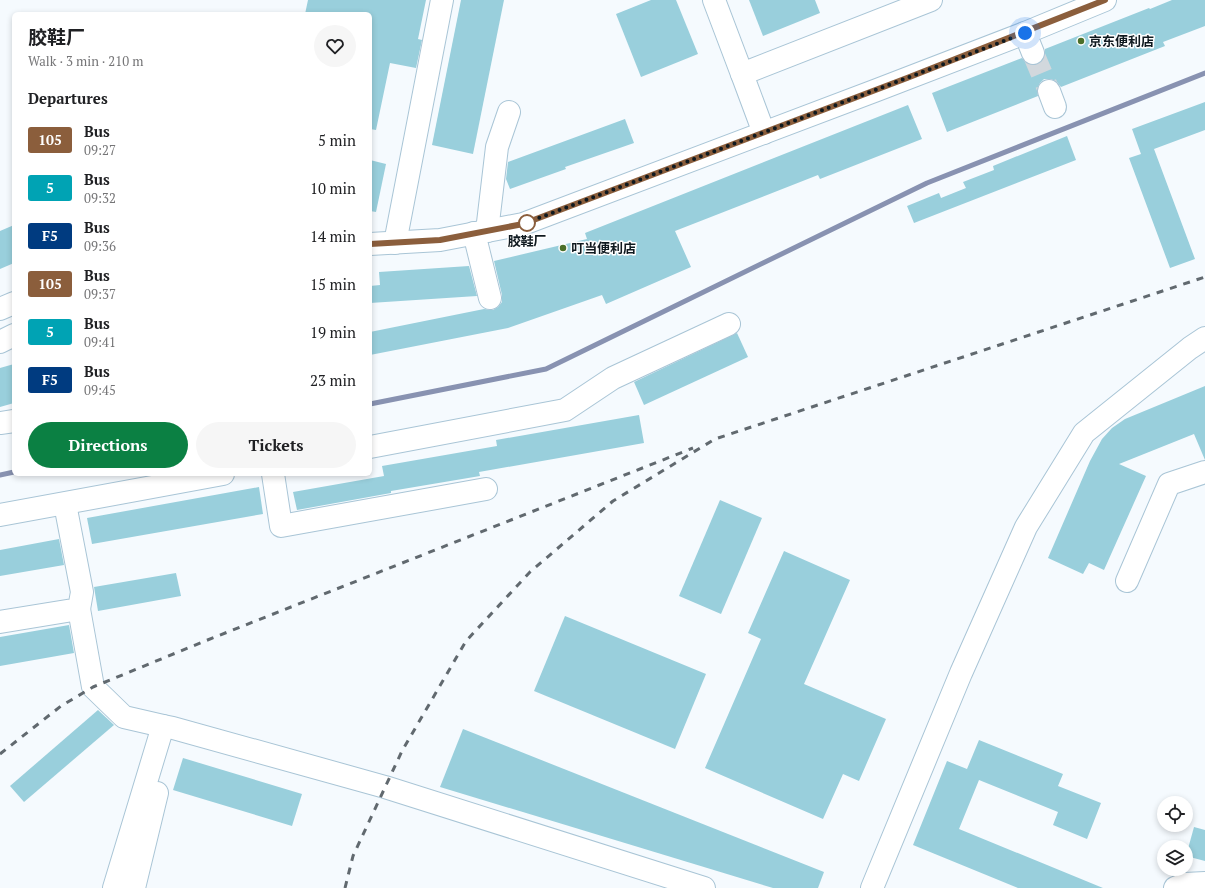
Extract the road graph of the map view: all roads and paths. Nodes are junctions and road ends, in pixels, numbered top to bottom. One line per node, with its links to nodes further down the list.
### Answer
1 (442, 0): 11 (street)
2 (714, 0): 7 (street)
3 (931, 0): 7 (street)
4 (1105, 0): 5 (street)
5 (1025, 33): 6 (street); 9 (street)
6 (1033, 53)
7 (742, 74): 9 (street)
8 (509, 112): 10 (street)
9 (764, 133): 10 (street)
10 (480, 232): 11 (street); 13 (street)
11 (395, 242): 12 (street)
12 (372, 244)
13 (490, 298)
14 (12, 304): 15 (street)
15 (0, 309)
16 (730, 324): 22 (street)
17 (12, 336): 19 (street)
18 (1205, 338): 37 (street)
19 (0, 342)
20 (12, 420): 21 (street)
21 (0, 423)
22 (372, 447)
23 (1205, 472): 29 (street)
24 (212, 476): 27 (street)
25 (273, 476): 26 (street)
26 (486, 489)
27 (64, 504): 28 (street); 30 (street)
28 (0, 515)
29 (1127, 581)
30 (79, 609): 31 (street); 32 (street)
31 (0, 622)
32 (168, 727): 34 (street); 35 (street); 36 (street)
33 (1205, 883): 38 (street)
34 (114, 888)
35 (134, 888)
36 (704, 888)
37 (872, 888)
38 (1175, 888)

